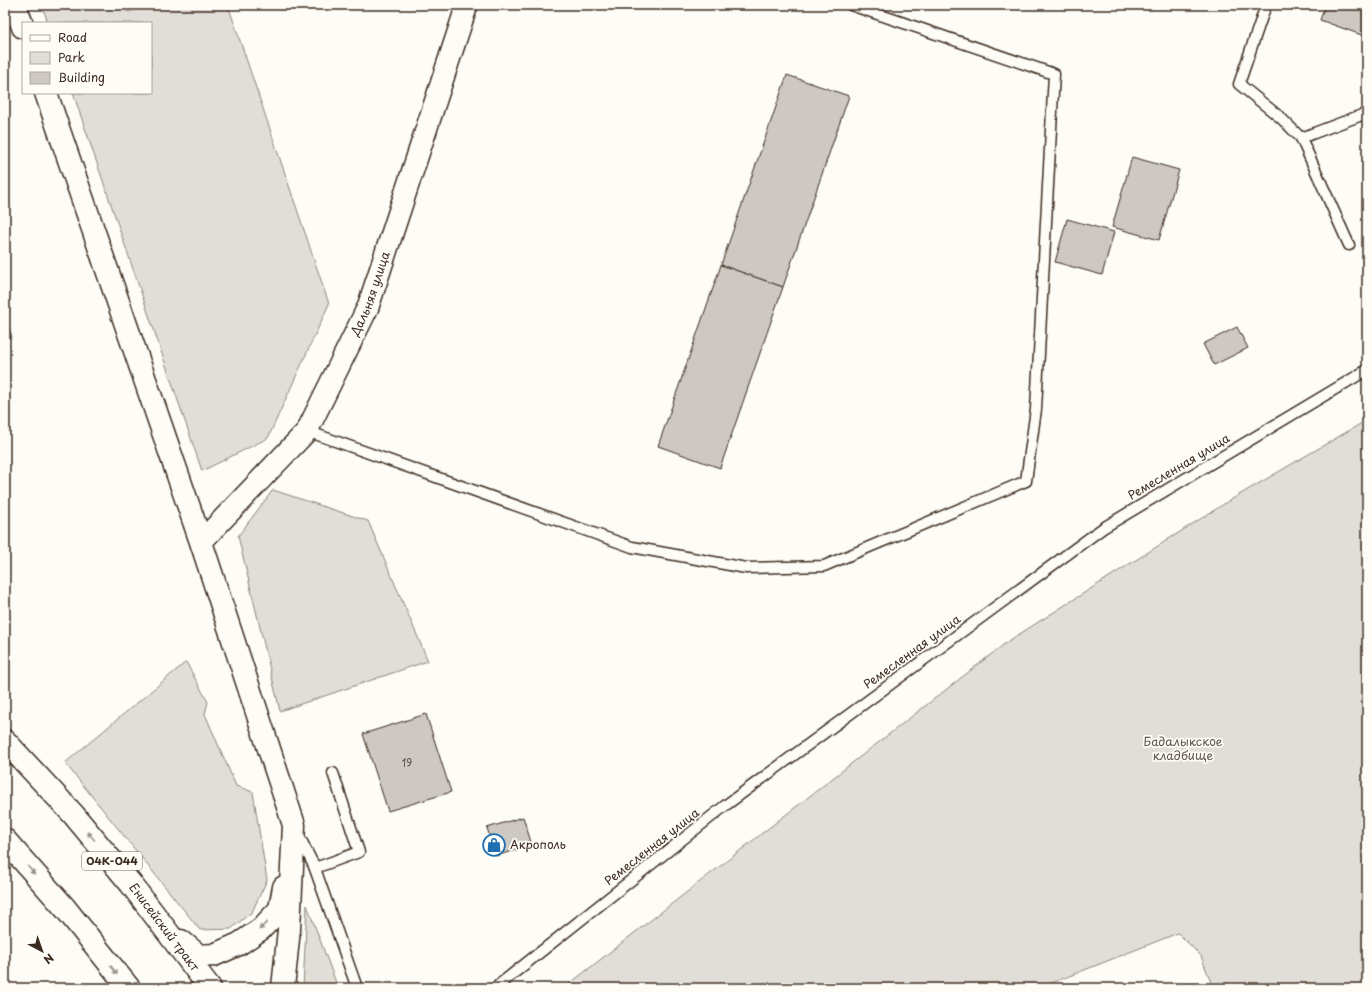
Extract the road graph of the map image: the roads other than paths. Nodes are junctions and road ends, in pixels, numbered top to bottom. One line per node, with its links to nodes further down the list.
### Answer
1 (15, 5): 5 (main road)
2 (468, 5): 11 (street, Дальняя улица)
3 (851, 5): 11 (lane)
4 (1266, 5): 8 (lane)
5 (22, 24)
6 (46, 94): 12 (main road)
7 (1367, 113): 8 (lane)
8 (1301, 138): 9 (lane)
9 (1350, 245)
10 (1367, 370): 23 (lane, Ремесленная улица)
11 (307, 431): 12 (street, Дальняя улица)
12 (201, 542): 15 (main road)
13 (5, 741): 18 (main road, Енисейский тракт / 04К-044, one-way to 13)
14 (333, 773): 17 (lane)
15 (294, 825): 17 (lane); 18 (main road, one-way to 18); 21 (main road)
16 (5, 840): 19 (main road, one-way to 19)
17 (315, 868): 22 (lane)
18 (168, 931): 20 (main road, Енисейский тракт / 04К-044)
19 (129, 988)
20 (210, 988)
21 (283, 988)
22 (357, 988)
23 (495, 988)

